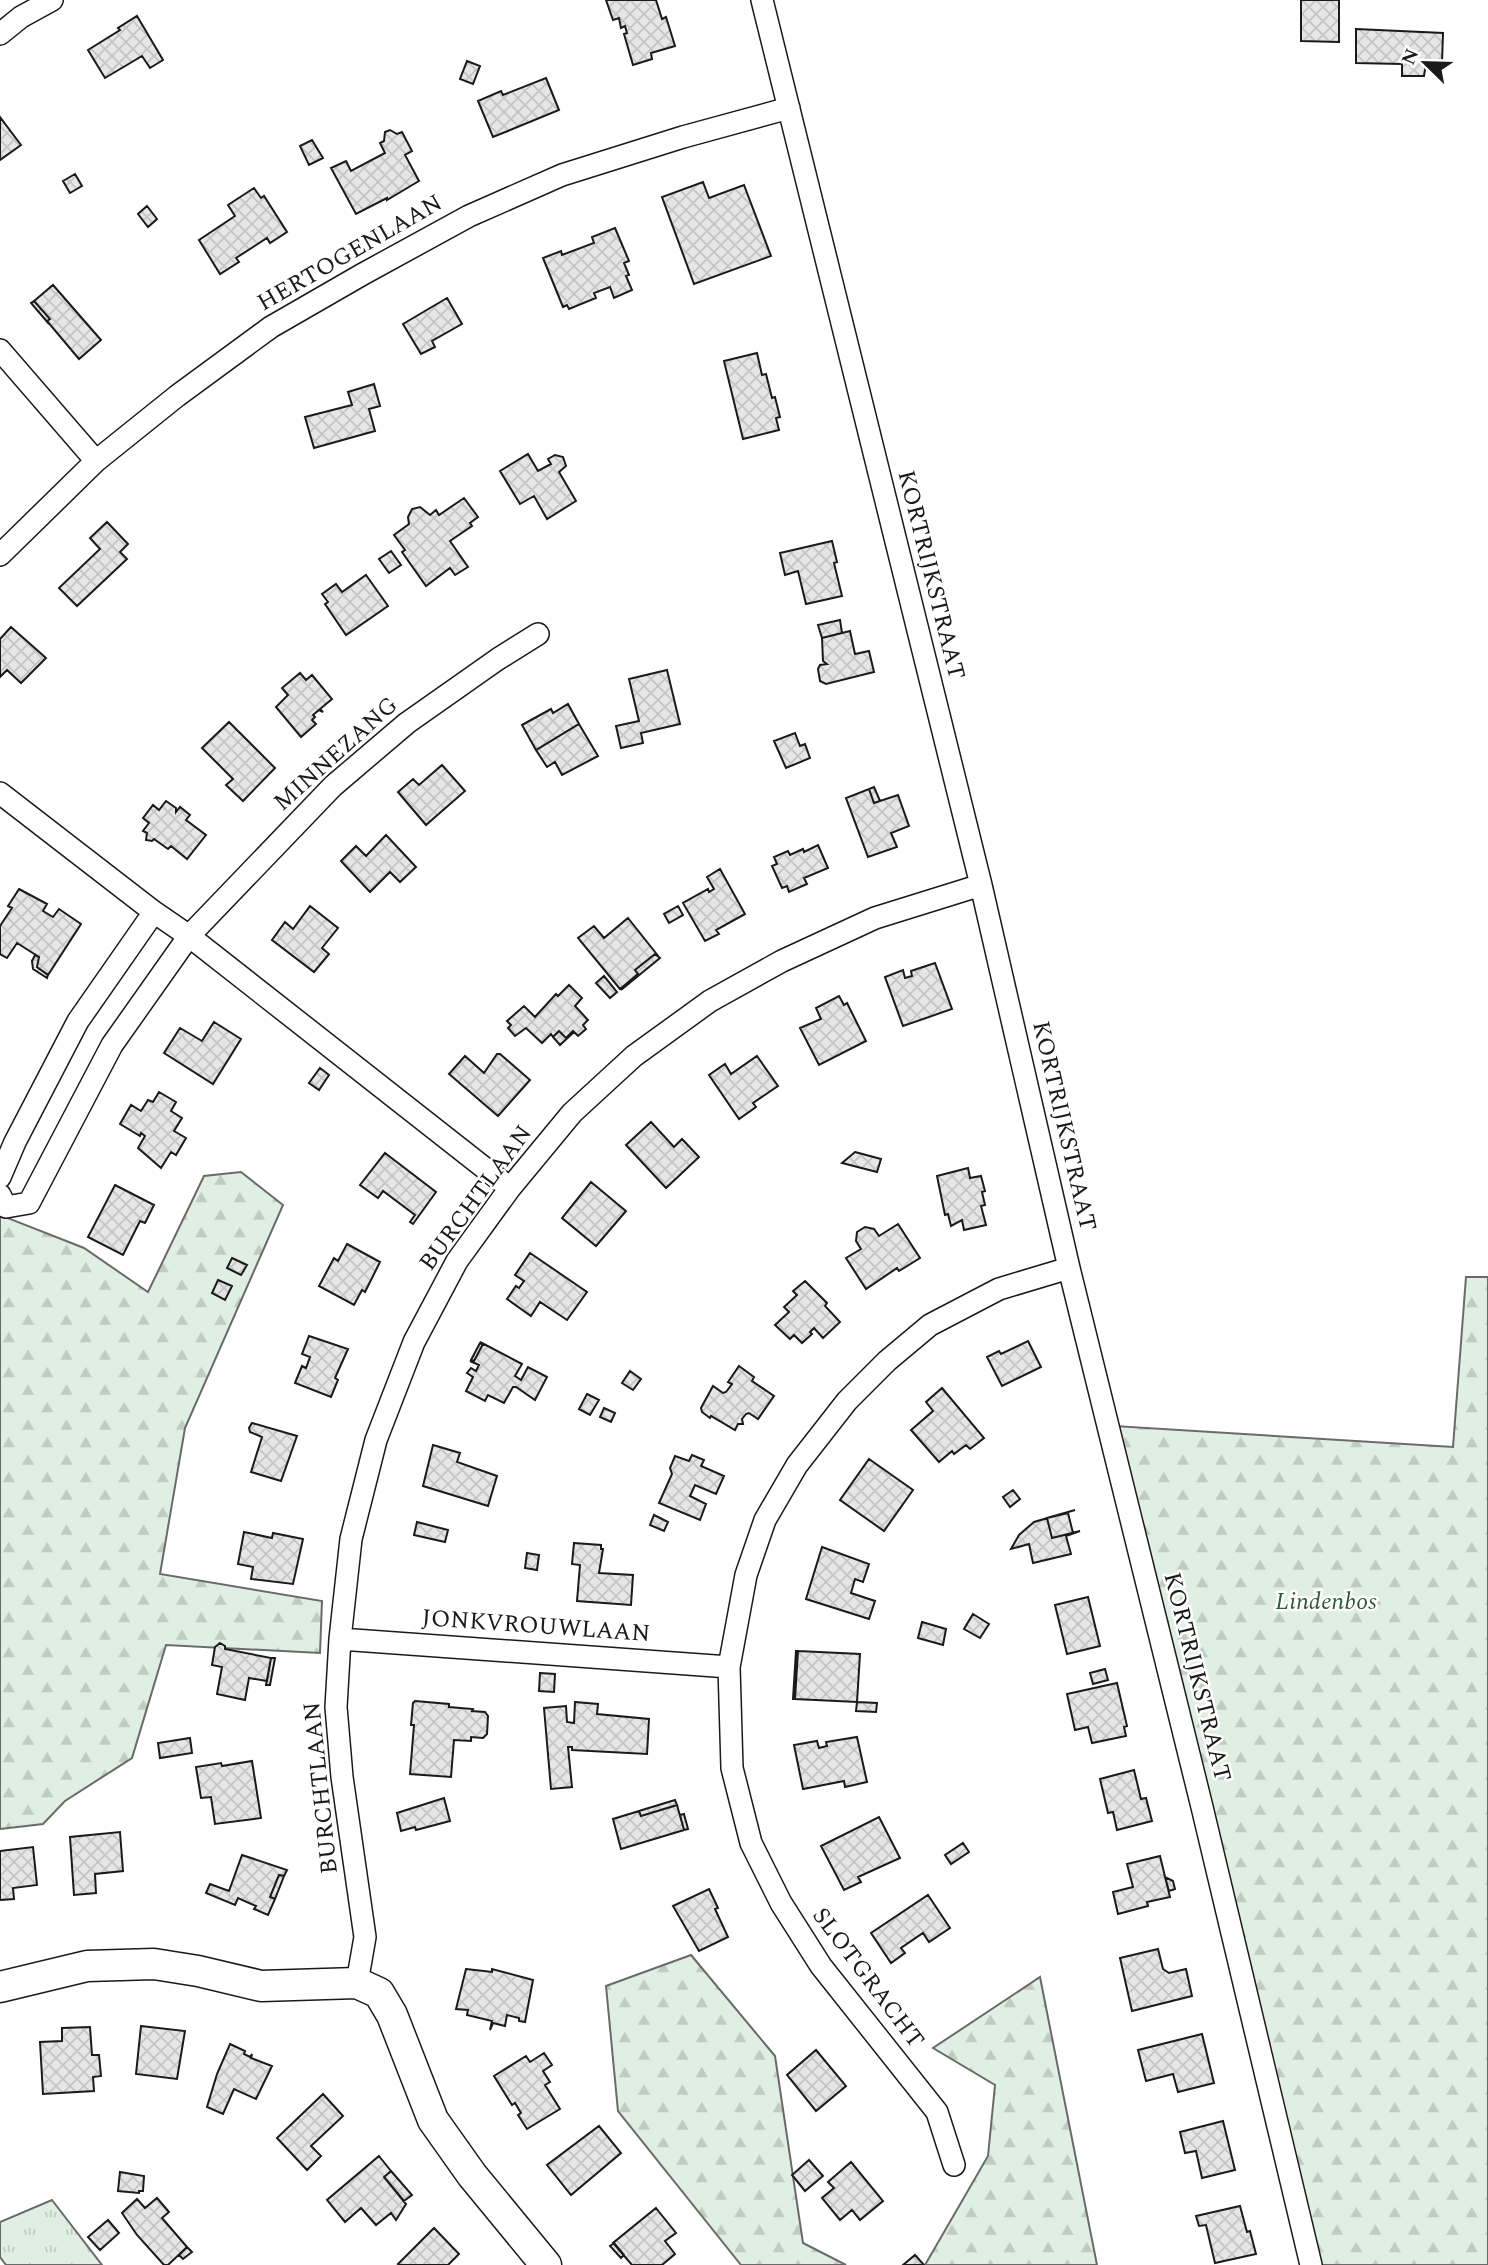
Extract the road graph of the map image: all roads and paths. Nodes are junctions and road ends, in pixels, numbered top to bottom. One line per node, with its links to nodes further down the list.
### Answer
1 (52, 0): 3 (street)
2 (762, 0): 4 (street, KORTRIJKSTRAAT)
3 (0, 34)
4 (789, 108): 6 (street, HERTOGENLAAN); 10 (street, KORTRIJKSTRAAT)
5 (0, 350): 6 (street)
6 (96, 461): 7 (street, HERTOGENLAAN)
7 (0, 555)
8 (538, 634): 12 (street, MINNEZANG)
9 (0, 793): 11 (street)
10 (981, 885): 14 (street, BURCHTLAAN); 16 (street, KORTRIJKSTRAAT)
11 (154, 912): 12 (street); 13 (street)
12 (189, 936): 14 (street); 15 (street, MINNEZANG)
13 (0, 1177)
14 (510, 1188): 17 (street, BURCHTLAAN)
15 (0, 1195)
16 (1069, 1268): 18 (street, SLOTGRACHT); 23 (street, KORTRIJKSTRAAT)
17 (340, 1639): 18 (street, JONKVROUWLAAN); 19 (street, BURCHTLAAN)
18 (729, 1667): 21 (street, SLOTGRACHT)
19 (357, 1983): 20 (street); 22 (street)
20 (0, 1986)
21 (954, 2165)
22 (546, 2265)
23 (1311, 2265)

